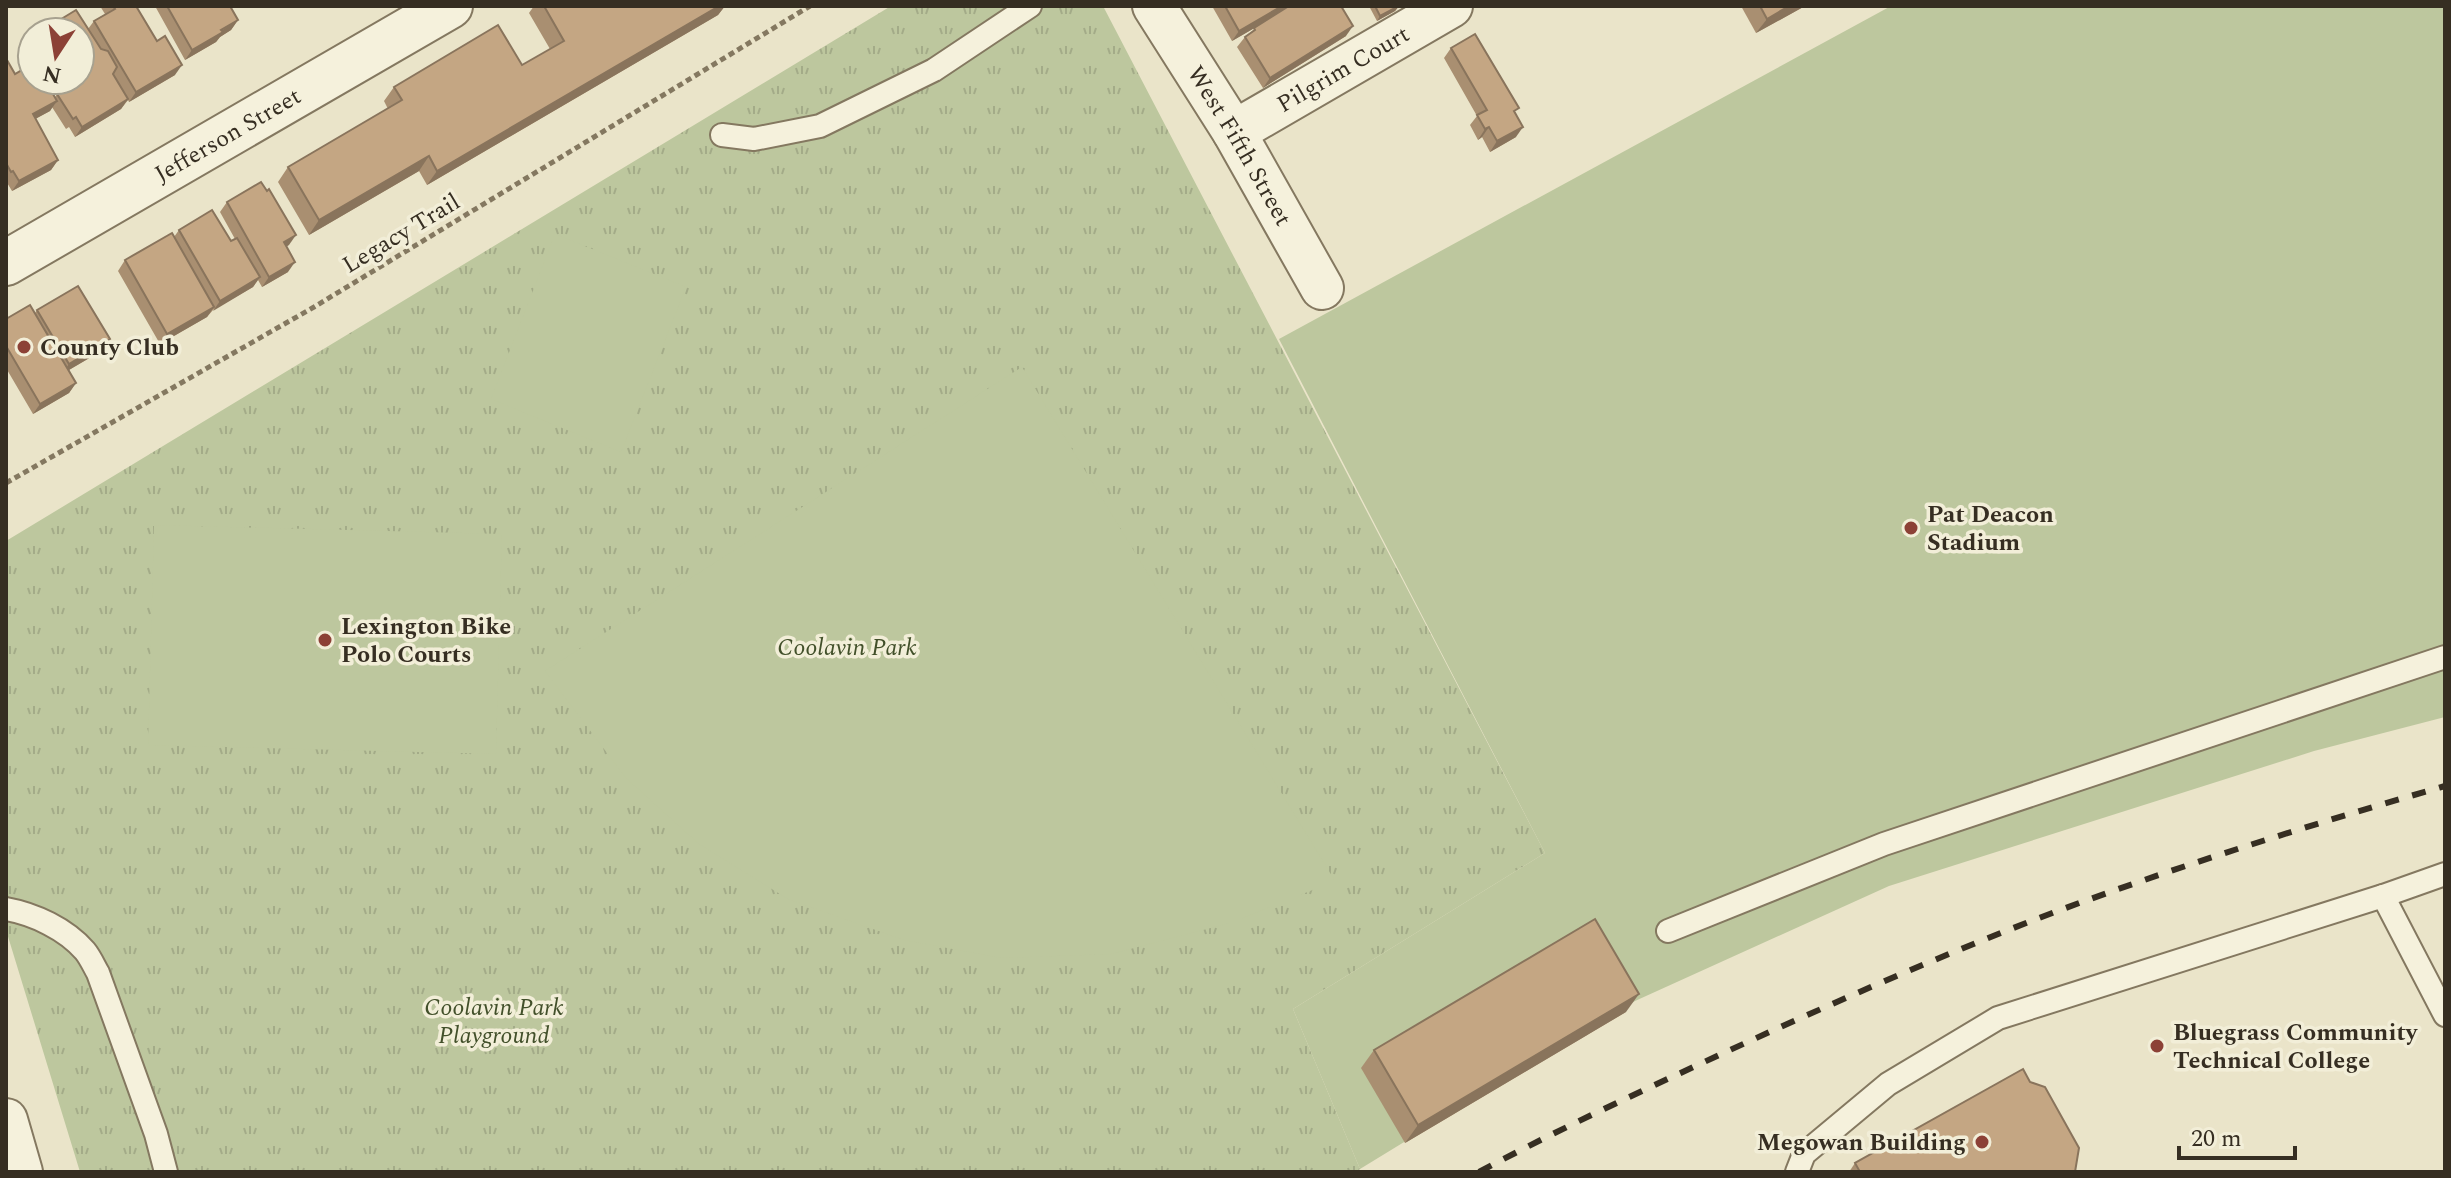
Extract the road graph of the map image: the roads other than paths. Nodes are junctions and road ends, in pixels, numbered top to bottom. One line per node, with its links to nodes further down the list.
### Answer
1 (450, 6): 7 (street, Jefferson Street)
2 (1030, 6): 6 (lane)
3 (1154, 6): 5 (street, West Fifth Street)
4 (1451, 6): 5 (street, Pilgrim Court)
5 (1234, 132): 8 (street, West Fifth Street)
6 (722, 135)
7 (6, 263)
8 (1322, 288)
9 (2445, 657): 13 (lane)
10 (2445, 874): 11 (lane)
11 (2383, 896): 14 (lane); 18 (lane)
12 (6, 909): 17 (lane)
13 (1668, 931)
14 (2445, 1015)
15 (6, 1120): 16 (street)
16 (21, 1172)
17 (166, 1172)
18 (1797, 1172)

